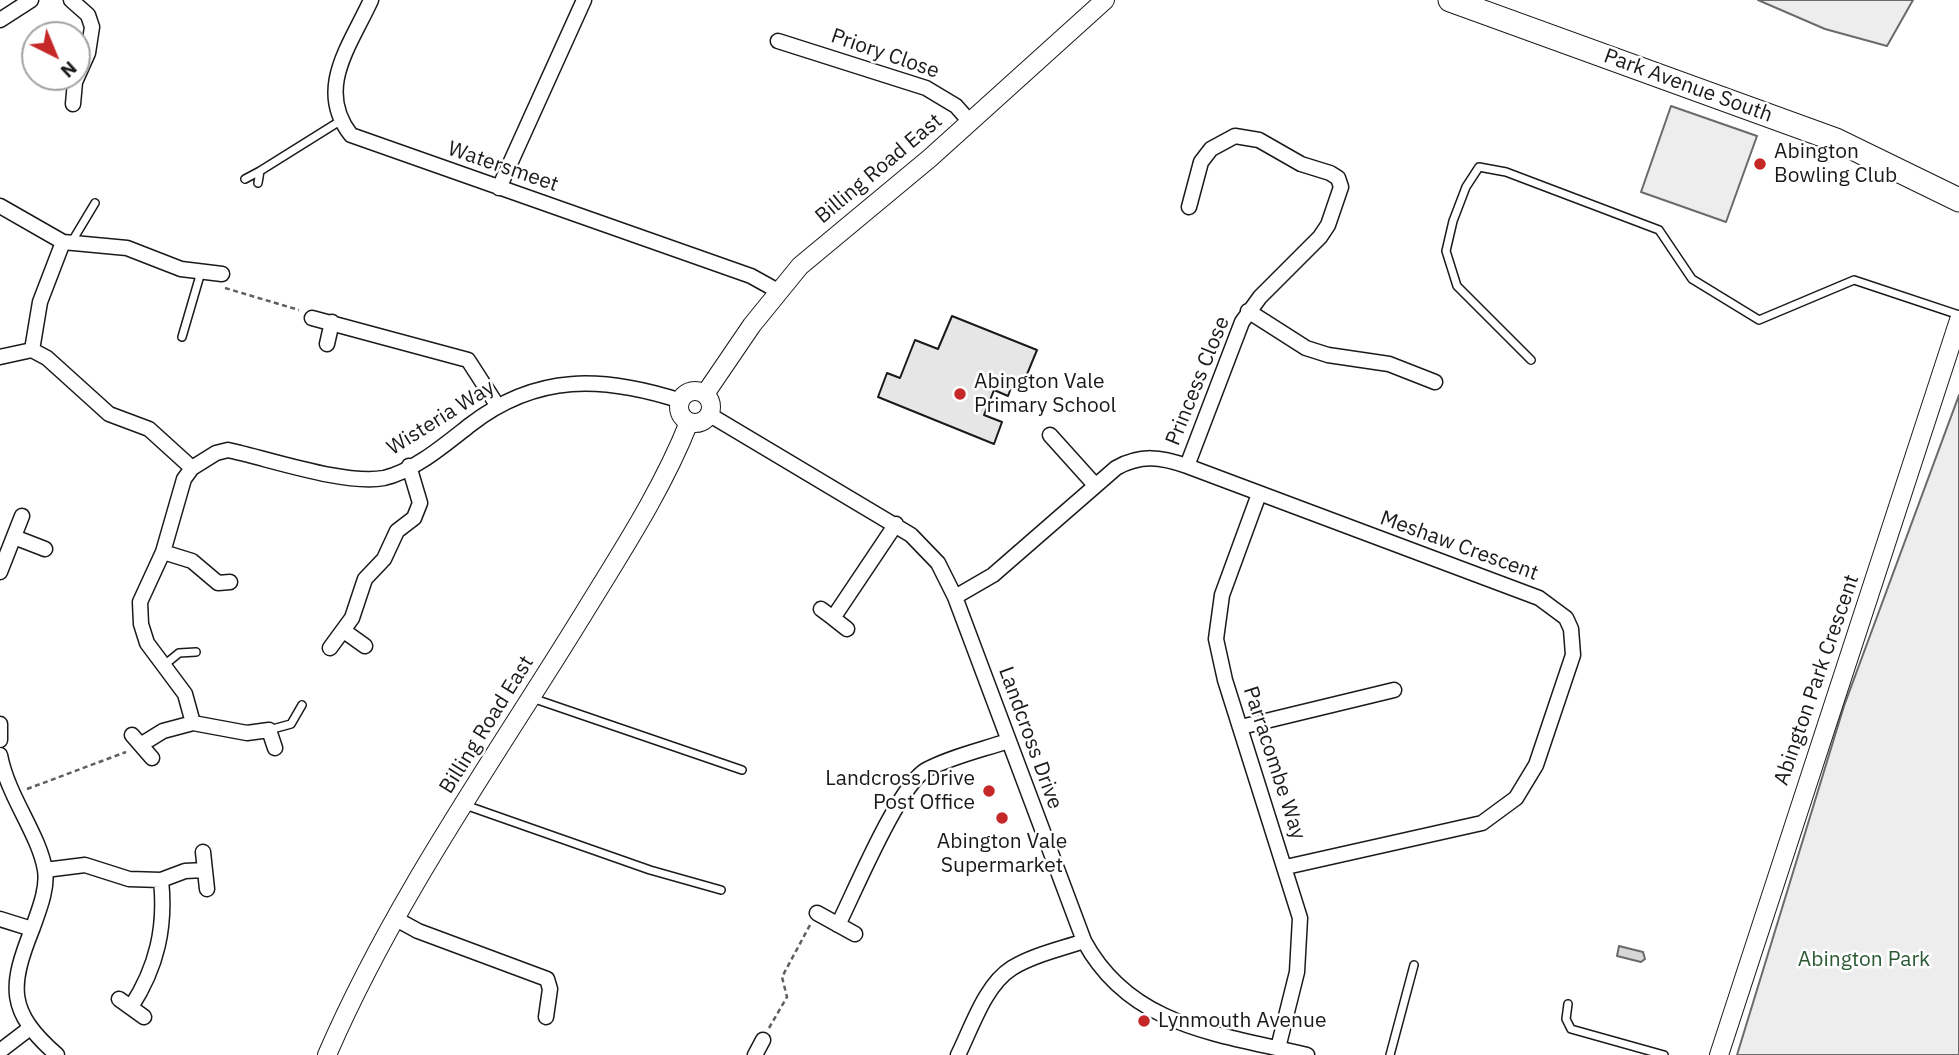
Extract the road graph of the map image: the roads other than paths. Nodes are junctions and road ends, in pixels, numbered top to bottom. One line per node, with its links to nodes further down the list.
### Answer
1 (31, 0): 7 (street)
2 (71, 0): 8 (street)
3 (371, 0): 12 (street)
4 (584, 0): 17 (street)
5 (1105, 0): 13 (street, Billing Road East)
6 (1450, 0): 18 (main road, Park Avenue South)
7 (0, 20)
8 (90, 21)
9 (778, 41): 13 (street, Priory Close)
10 (74, 91): 11 (street)
11 (73, 104)
12 (340, 121): 14 (lane); 17 (street, Watersmeet)
13 (970, 122): 24 (street, Billing Road East)
14 (260, 171): 15 (lane); 16 (lane)
15 (245, 179)
16 (258, 183)
17 (499, 188): 24 (street, Watersmeet)
18 (1959, 200)
19 (95, 203): 22 (lane)
20 (0, 206): 22 (street)
21 (1189, 207): 25 (street, Princess Close)
22 (67, 243): 23 (street); 31 (street)
23 (212, 273): 29 (lane)
24 (778, 291): 35 (street, Billing Road East)
25 (1248, 311): 34 (street, Princess Close); 42 (street, Princess Close)
26 (312, 318): 28 (street)
27 (1959, 318): 33 (lane); 104 (street, Abington Park Crescent)
28 (332, 322): 30 (street); 37 (street)
29 (182, 337)
30 (327, 344)
31 (32, 350): 32 (street); 43 (street)
32 (0, 357)
33 (1531, 360)
34 (1435, 382)
35 (705, 394): 36 (street); 38 (street)
36 (681, 401): 37 (street, Wisteria Way); 39 (street)
37 (497, 405): 41 (street, Wisteria Way)
38 (710, 415): 39 (street); 47 (street, Landcross Drive)
39 (689, 422): 61 (street, Billing Road East)
40 (1050, 435): 44 (street)
41 (409, 466): 43 (street, Wisteria Way); 55 (street)
42 (1186, 466): 44 (street, Meshaw Crescent); 45 (street, Meshaw Crescent)
43 (192, 468): 50 (street)
44 (1095, 485): 53 (street, Meshaw Crescent)
45 (1259, 494): 65 (street, Parracombe Way); 76 (street, Meshaw Crescent)
46 (22, 516): 48 (street)
47 (896, 524): 53 (street, Landcross Drive); 54 (street)
48 (14, 537): 49 (street); 51 (street)
49 (44, 549)
50 (163, 552): 52 (street); 59 (street)
51 (0, 572)
52 (230, 583)
53 (955, 597): 68 (street, Landcross Drive)
54 (847, 629)
55 (344, 631): 56 (street); 57 (street)
56 (365, 646)
57 (331, 648)
58 (196, 652): 59 (lane)
59 (163, 666): 63 (street)
60 (1394, 690): 65 (street)
61 (532, 698): 72 (lane); 74 (street, Billing Road East)
62 (302, 705): 66 (lane)
63 (193, 723): 66 (street); 71 (street)
64 (0, 724): 67 (street)
65 (1241, 727): 76 (street, Parracombe Way)
66 (269, 730): 69 (street)
67 (0, 740)
68 (1008, 741): 85 (street); 88 (street, Landcross Drive)
69 (275, 748)
70 (0, 755): 73 (street)
71 (152, 758)
72 (742, 770)
73 (2, 773): 77 (street)
74 (464, 805): 81 (lane); 84 (street, Billing Road East)
75 (203, 852): 78 (street)
76 (1286, 867): 95 (street, Parracombe Way)
77 (45, 870): 79 (street); 86 (street)
78 (204, 870): 79 (street); 80 (street)
79 (162, 880): 91 (street)
80 (207, 889)
81 (721, 890)
82 (817, 912): 85 (street)
83 (0, 919): 86 (street)
84 (396, 919): 92 (street); 98 (street, Billing Road East)
85 (838, 925): 87 (street)
86 (32, 929): 93 (street)
87 (855, 934)
88 (1084, 941): 95 (street, Landcross Drive); 100 (street)
89 (1414, 965): 102 (lane)
90 (1568, 1004): 103 (lane)
91 (144, 1017)
92 (546, 1017)
93 (30, 1028): 96 (street); 97 (street)
94 (763, 1040): 99 (street)
95 (1279, 1048): 101 (street, Landcross Drive)
96 (0, 1051)
97 (57, 1055)
98 (327, 1055)
99 (755, 1055)
100 (958, 1055)
101 (1307, 1055)
102 (1390, 1055)
103 (1664, 1055)
104 (1719, 1055)

